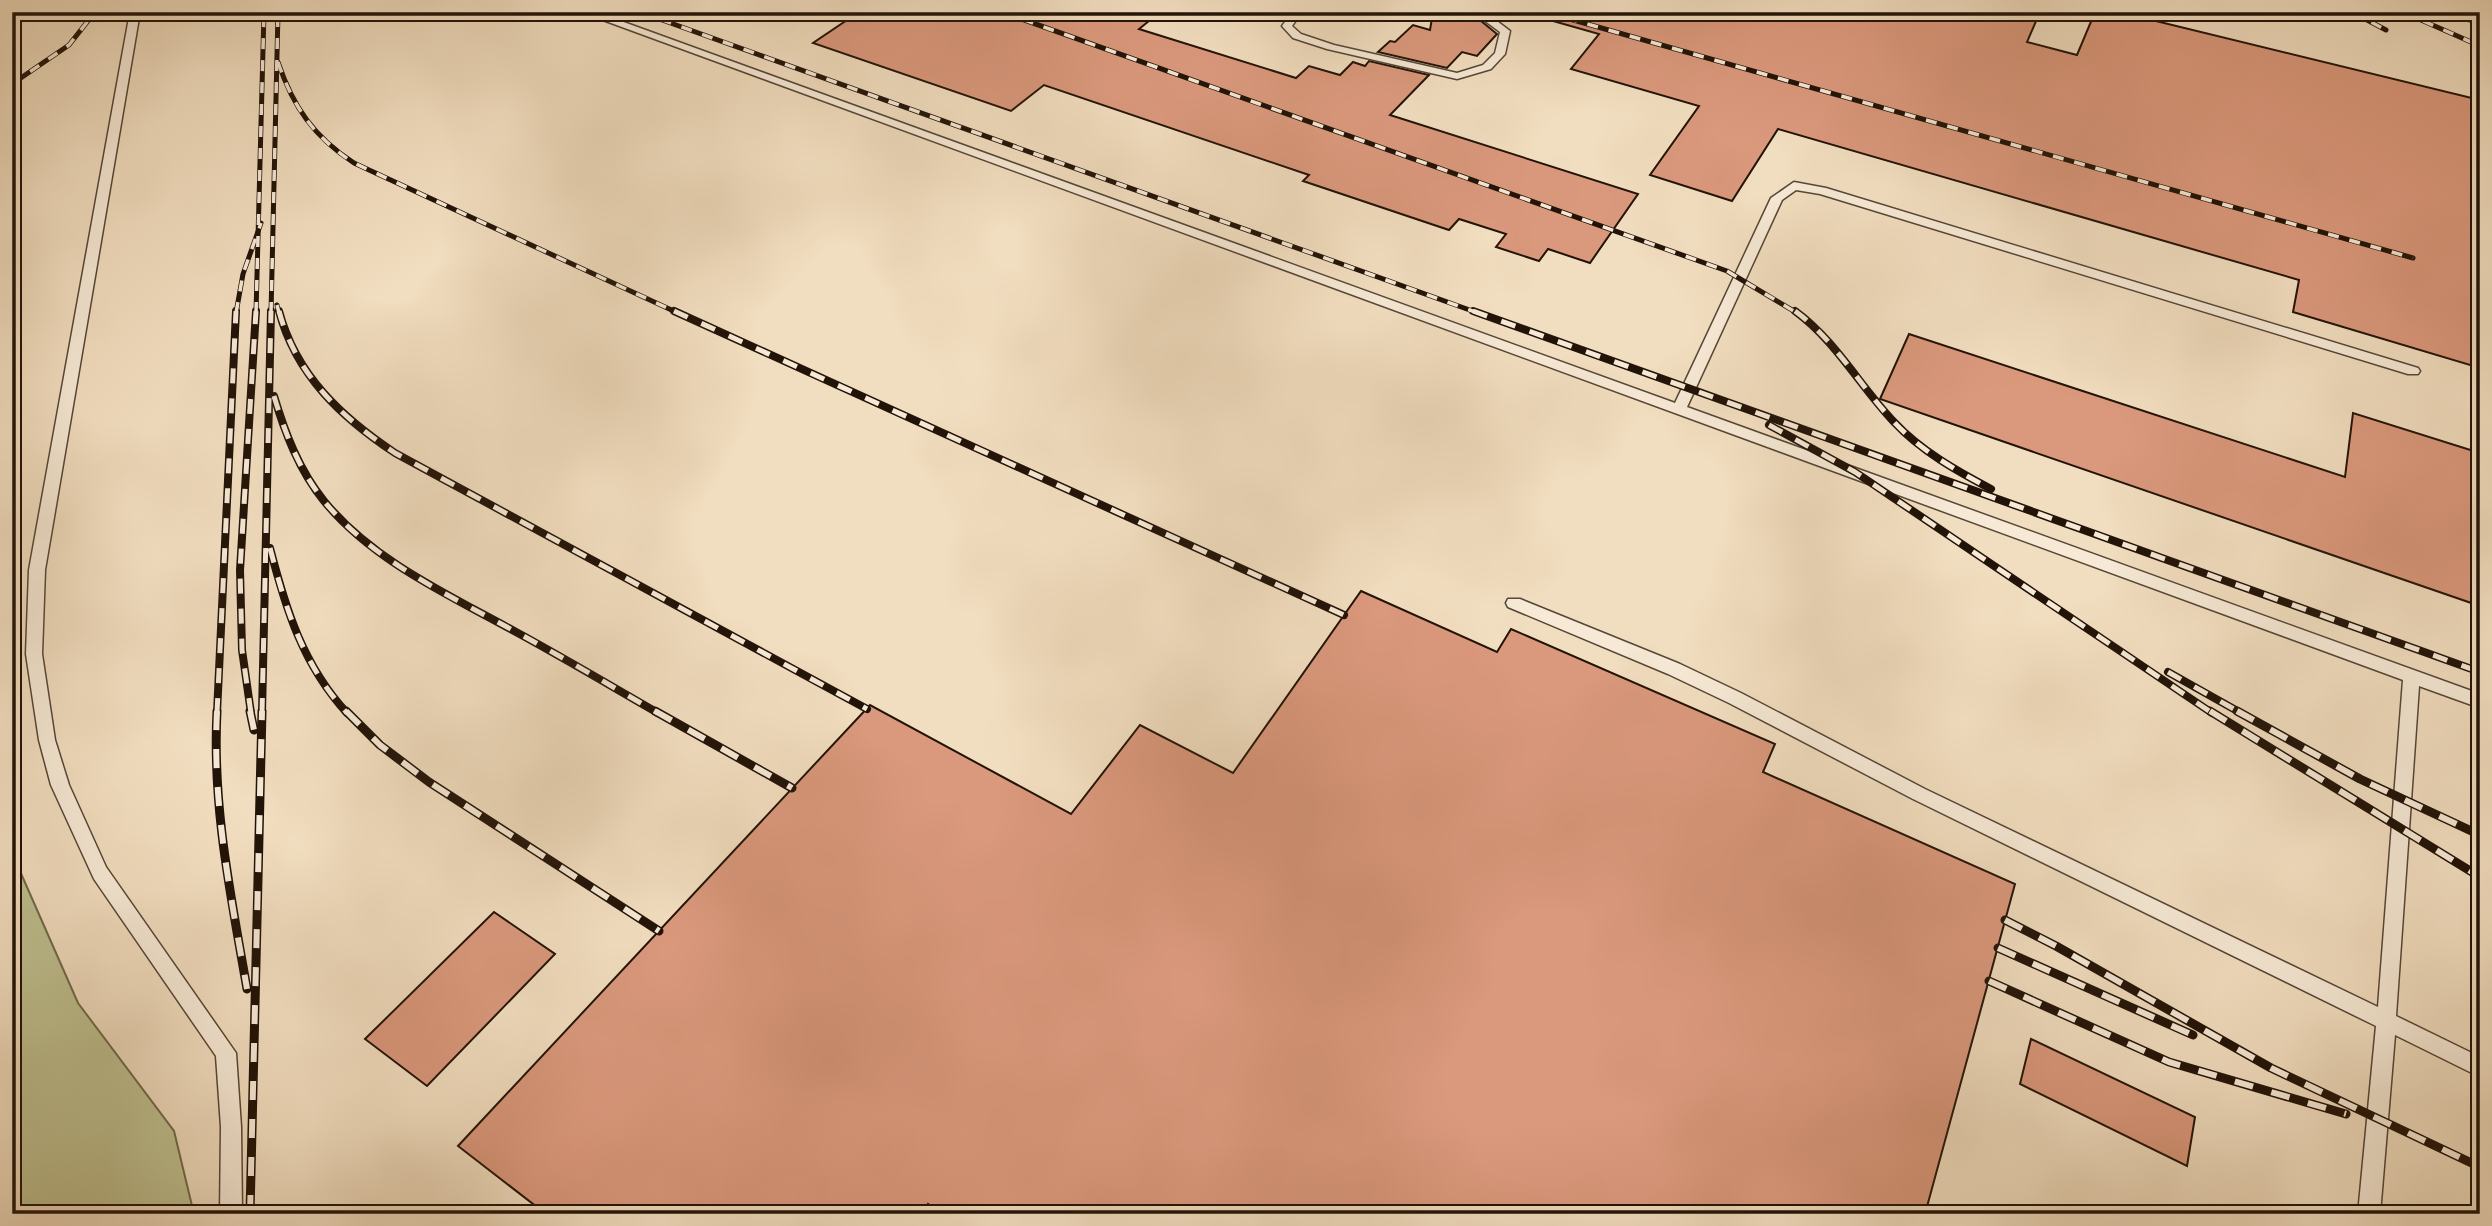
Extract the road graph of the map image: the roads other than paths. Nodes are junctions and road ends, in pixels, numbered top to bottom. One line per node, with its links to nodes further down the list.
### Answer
1 (135, 12): 14 (lane)
2 (586, 12): 8 (lane)
3 (1297, 12): 4 (lane)
4 (1478, 12)
5 (2468, 12): 6 (lane)
6 (2480, 15)
7 (2413, 371): 8 (lane)
8 (1679, 410): 10 (lane)
9 (1514, 603): 12 (lane)
10 (2411, 676): 11 (lane); 12 (lane)
11 (2480, 701)
12 (2386, 1023): 13 (lane); 15 (lane)
13 (2480, 1067)
14 (230, 1214)
15 (2369, 1214)

